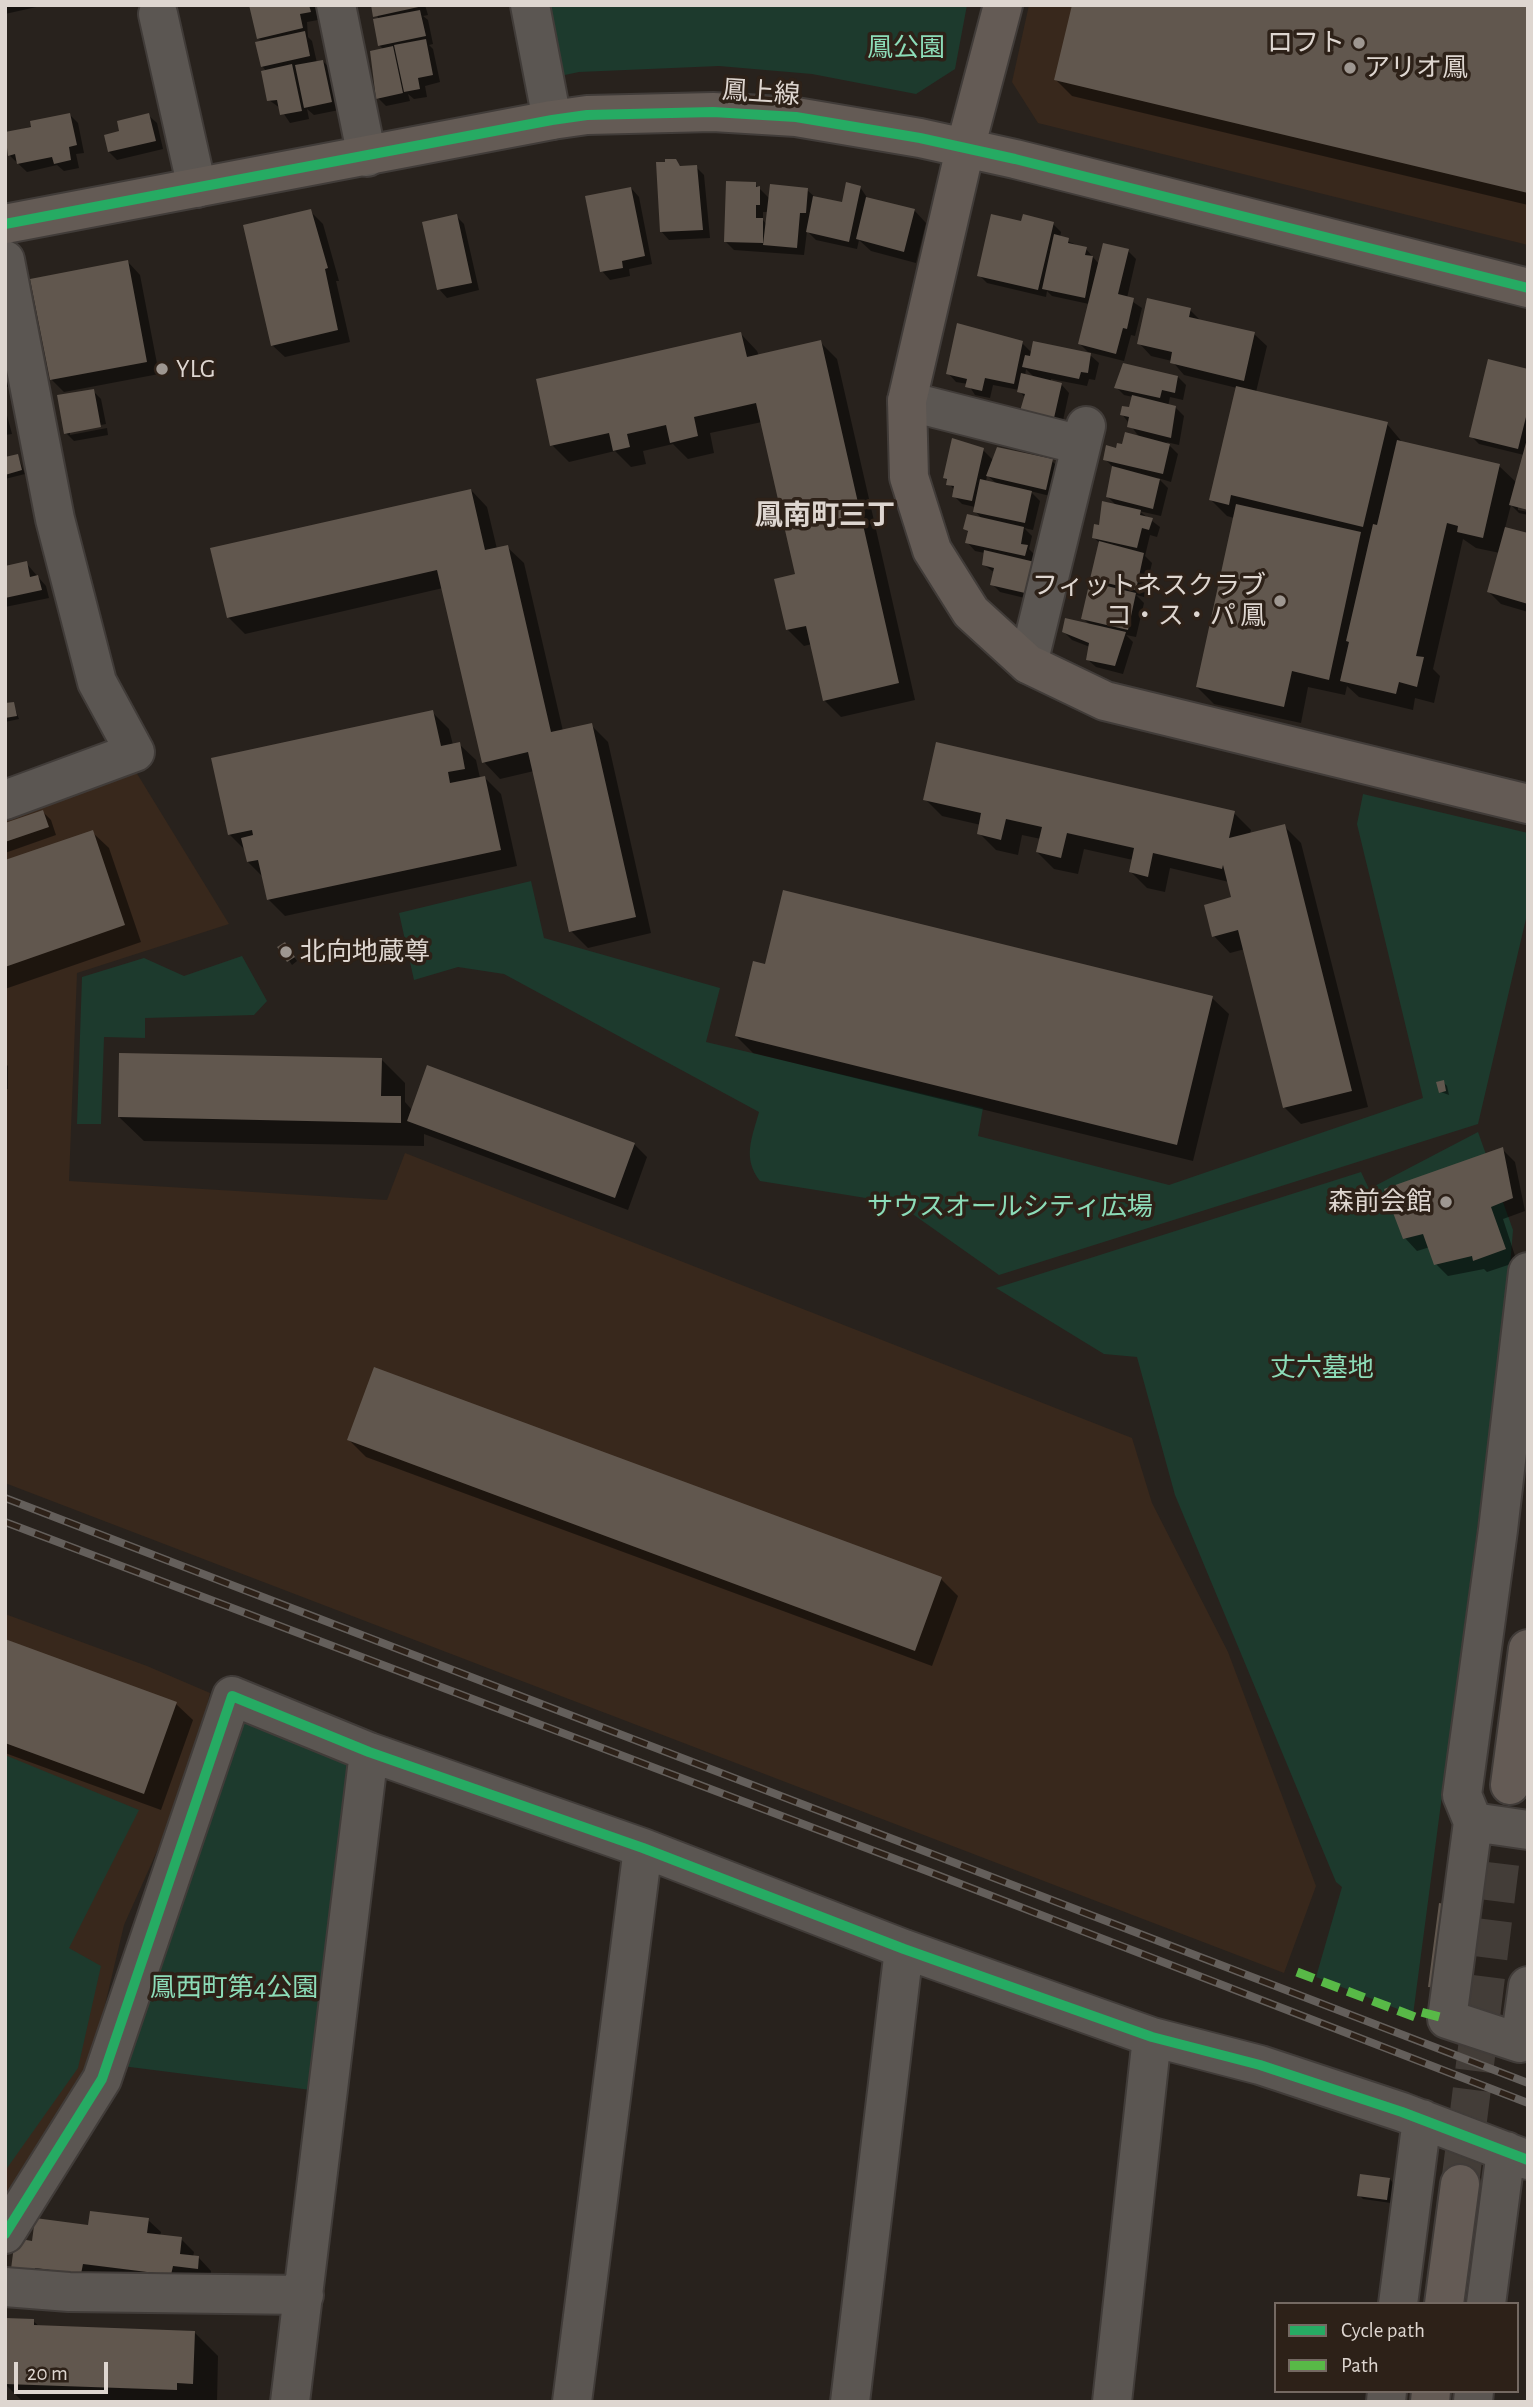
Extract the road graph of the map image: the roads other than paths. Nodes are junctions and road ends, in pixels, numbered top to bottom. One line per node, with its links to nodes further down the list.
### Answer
1 (336, 5): 7 (street)
2 (530, 5): 5 (street)
3 (1003, 5): 6 (street)
4 (158, 14): 8 (street)
5 (552, 120): 6 (street, 鳳上線); 7 (street, 鳳上線)
6 (965, 149): 11 (street, 鳳上線); 12 (street)
7 (366, 157): 8 (street, 鳳上線)
8 (197, 188): 9 (street, 鳳上線)
9 (5, 225)
10 (5, 260): 14 (street)
11 (1528, 288)
12 (907, 401): 13 (street); 13 (street)
13 (1028, 664): 15 (street)
14 (5, 800)
15 (1528, 804)
16 (1528, 1272): 20 (street)
17 (1528, 1649): 19 (street)
18 (369, 1752): 22 (street); 29 (street); 31 (street)
19 (1510, 1785)
20 (1473, 1822): 21 (street); 24 (street)
21 (1528, 1830)
22 (643, 1847): 23 (street); 36 (street)
23 (904, 1949): 25 (street); 37 (street)
24 (1528, 1986)
25 (1152, 2037): 26 (street); 38 (street)
26 (1422, 2119): 27 (street); 32 (street)
27 (1517, 2155): 34 (street)
28 (1460, 2185): 33 (street)
29 (5, 2234)
30 (5, 2287): 31 (street)
31 (304, 2295): 35 (street)
32 (1398, 2302)
33 (1444, 2302)
34 (1486, 2302)
35 (290, 2402)
36 (572, 2402)
37 (850, 2402)
38 (1112, 2402)

